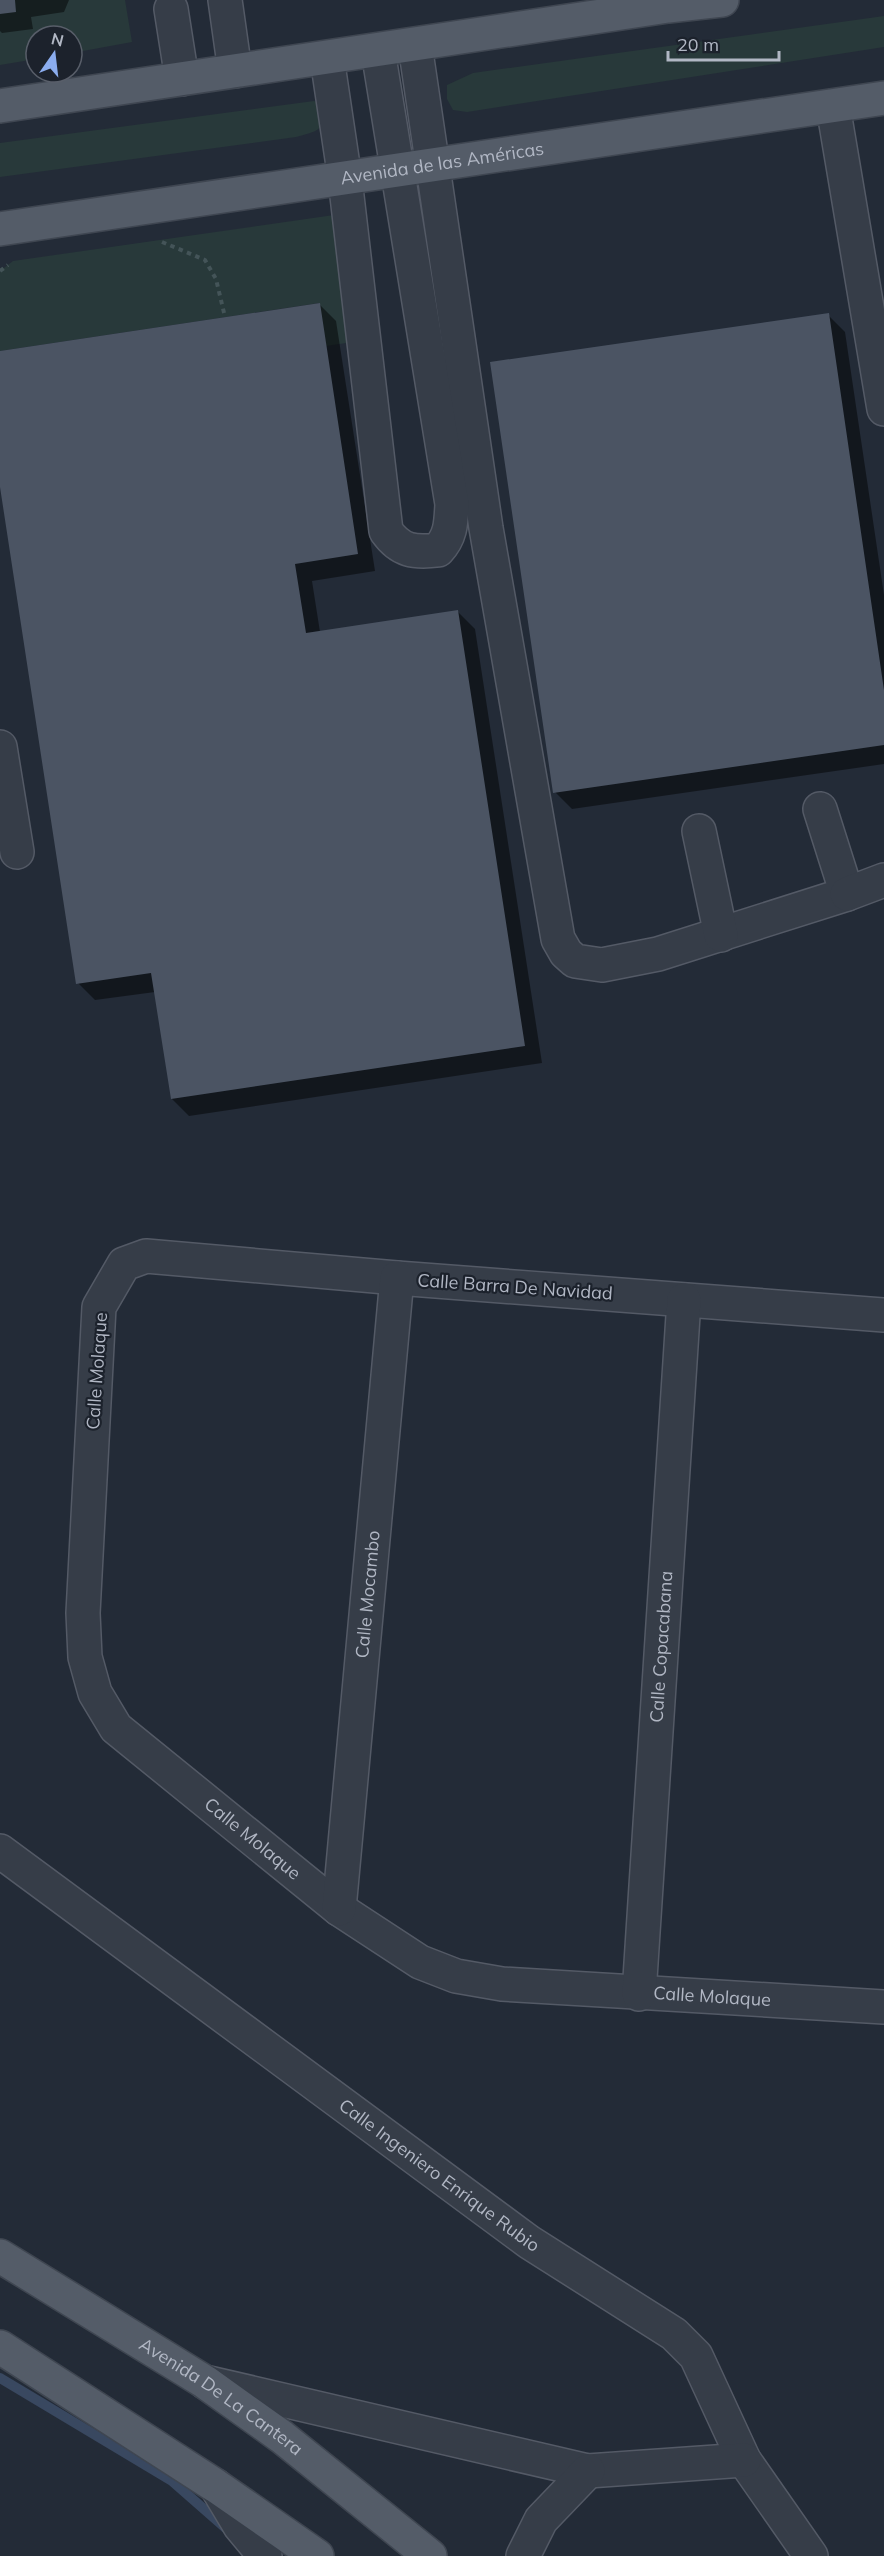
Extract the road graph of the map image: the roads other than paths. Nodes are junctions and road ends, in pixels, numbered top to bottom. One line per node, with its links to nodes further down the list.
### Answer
1 (225, 0): 8 (street)
2 (722, 0): 3 (main road)
3 (667, 3): 5 (main road)
4 (171, 9): 9 (street)
5 (415, 45): 6 (main road); 13 (street)
6 (378, 51): 7 (main road); 14 (street)
7 (327, 58): 8 (main road); 15 (street)
8 (235, 71): 9 (main road)
9 (182, 79): 11 (main road)
10 (884, 98): 12 (main road, Avenida de las Américas)
11 (0, 106)
12 (833, 106): 13 (main road, Avenida de las Américas); 17 (street)
13 (433, 166): 14 (main road, Avenida de las Américas); 24 (street)
14 (398, 171): 15 (main road, Avenida de las Américas); 15 (street)
15 (345, 179): 16 (main road, Avenida de las Américas)
16 (0, 229)
17 (884, 409)
18 (0, 747): 21 (street)
19 (820, 809): 23 (street)
20 (699, 831): 24 (street)
21 (17, 852)
22 (884, 880): 23 (street)
23 (847, 894): 24 (street)
24 (721, 935)
25 (146, 1256): 26 (street, Calle Barra De Navidad); 30 (street, Calle Molaque)
26 (397, 1278): 27 (street, Calle Barra De Navidad); 30 (street, Calle Mocambo)
27 (684, 1300): 28 (street, Calle Barra De Navidad); 31 (street, Calle Copacabana)
28 (884, 1315)
29 (0, 1851): 36 (street, Calle Ingeniero Enrique Rubio)
30 (339, 1909): 31 (street, Calle Molaque)
31 (639, 1994): 32 (street, Calle Molaque)
32 (884, 2007)
33 (0, 2256): 35 (main road, Avenida De La Cantera)
34 (0, 2347): 38 (main road)
35 (205, 2382): 37 (street); 41 (main road, Avenida De La Cantera)
36 (744, 2460): 37 (street); 43 (street, Calle Ingeniero Enrique Rubio)
37 (588, 2471): 42 (street)
38 (216, 2487): 39 (street); 40 (main road)
39 (266, 2556)
40 (317, 2556)
41 (430, 2556)
42 (524, 2556)
43 (811, 2556)

